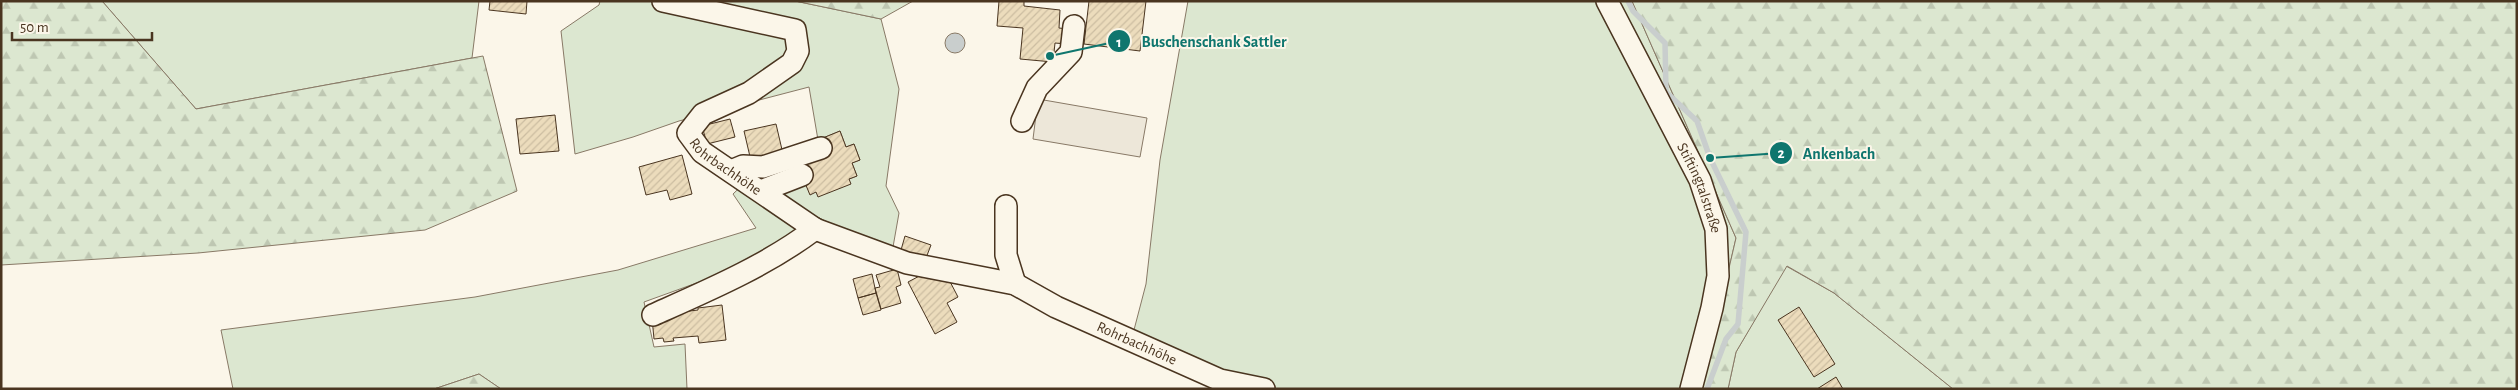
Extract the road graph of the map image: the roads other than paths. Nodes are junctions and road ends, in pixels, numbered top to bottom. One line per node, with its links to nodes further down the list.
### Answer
1 (663, 1): 6 (street, Rohrbachhöhe)
2 (1608, 1): 14 (street, Stiftingtalstraße)
3 (1074, 26): 4 (street)
4 (1022, 121)
5 (821, 148): 6 (street)
6 (731, 171): 8 (street, Rohrbachhöhe)
7 (802, 174): 8 (street)
8 (761, 191): 10 (street, Rohrbachhöhe)
9 (1006, 206): 11 (street)
10 (815, 229): 11 (street, Rohrbachhöhe); 12 (street)
11 (1015, 284): 13 (street, Rohrbachhöhe)
12 (653, 315)
13 (1264, 389)
14 (1691, 389)

